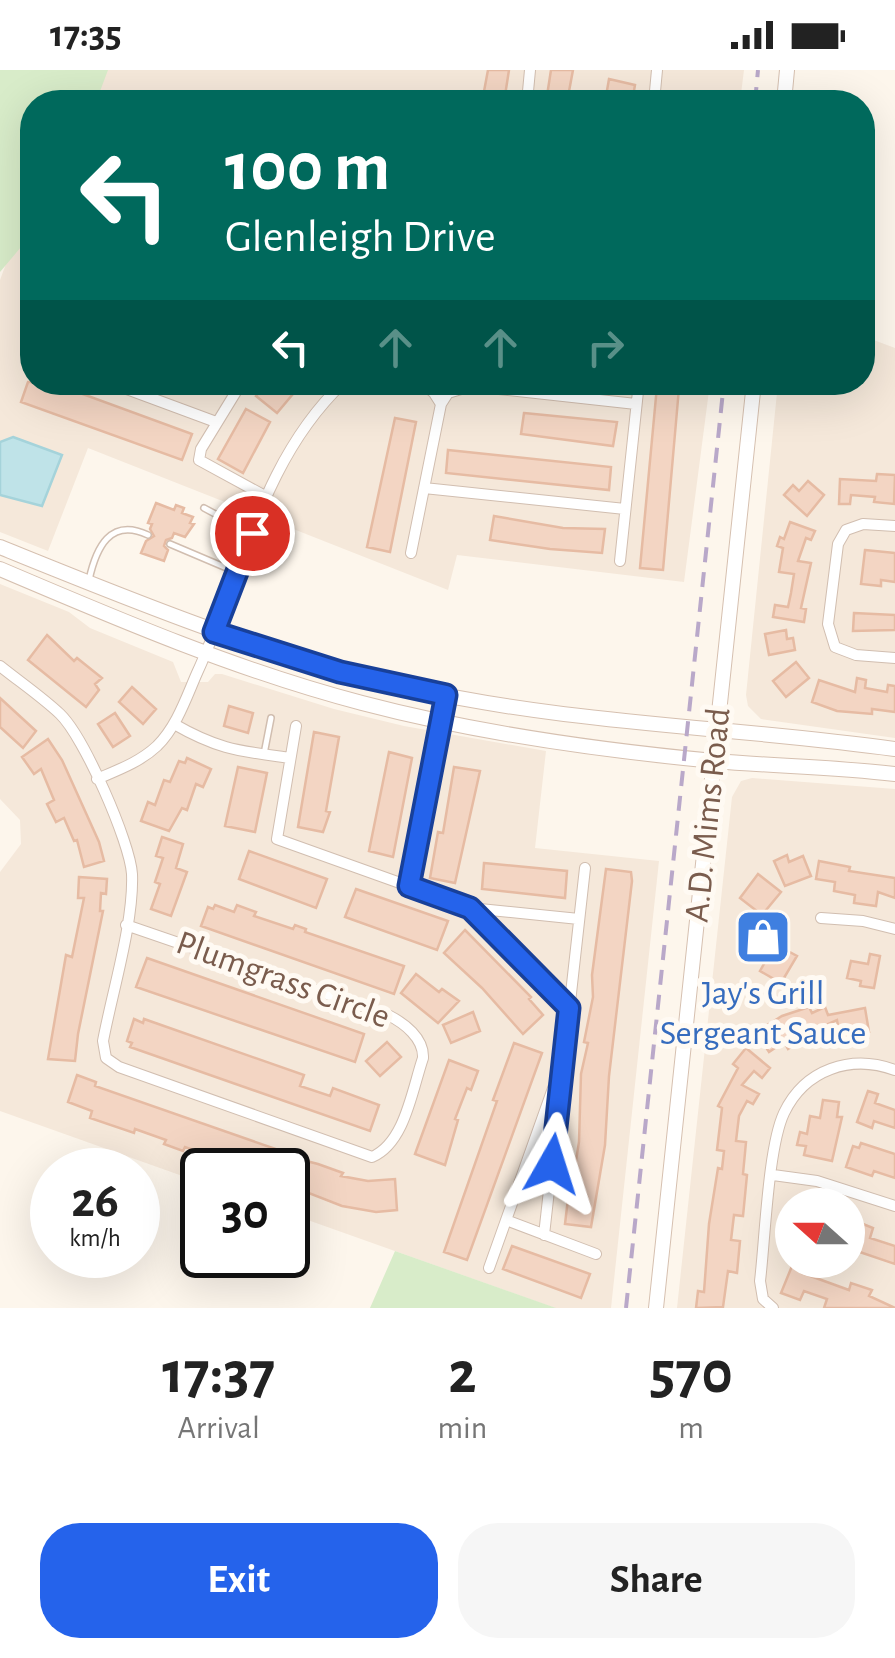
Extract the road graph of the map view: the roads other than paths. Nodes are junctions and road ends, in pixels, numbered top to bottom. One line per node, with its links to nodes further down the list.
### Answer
1 (143, 395): 11 (street)
2 (234, 395): 11 (street)
3 (332, 395): 13 (street)
4 (438, 395): 9 (street)
5 (449, 395): 9 (street)
6 (554, 395): 10 (street)
7 (637, 395): 10 (street)
8 (753, 395): 35 (street, A.D. Mims Road)
9 (441, 404): 12 (street)
10 (636, 404): 15 (street)
11 (216, 422): 13 (street)
12 (424, 488): 15 (street); 21 (street)
13 (265, 496): 17 (street)
14 (204, 508): 17 (lane)
15 (625, 509): 22 (street)
16 (895, 526): 28 (street)
17 (252, 533): 24 (street)
18 (148, 535): 25 (lane)
19 (170, 544): 24 (lane)
20 (0, 547): 25 (street)
21 (412, 553)
22 (620, 561)
23 (0, 570): 27 (street)
24 (237, 572): 26 (street)
25 (88, 583): 26 (street)
26 (214, 632): 27 (street); 30 (street)
27 (207, 651): 32 (street); 33 (street)
28 (895, 658)
29 (0, 666): 41 (street, Plumgrass Circle)
30 (446, 695): 32 (street); 35 (street)
31 (271, 718): 37 (lane)
32 (441, 721): 39 (street); 43 (street)
33 (174, 724): 37 (street); 41 (street)
34 (296, 726): 38 (street)
35 (716, 729): 36 (street); 39 (street, A.D. Mims Road)
36 (895, 750)
37 (264, 754): 38 (street)
38 (290, 758): 43 (street)
39 (713, 760): 40 (street); 58 (street, A.D. Mims Road)
40 (895, 774)
41 (97, 780): 47 (street, Plumgrass Circle)
42 (585, 868): 46 (street)
43 (409, 886): 44 (street)
44 (470, 908): 46 (street); 49 (street)
45 (821, 918): 48 (street)
46 (579, 919): 49 (street)
47 (126, 925): 47 (street, Plumgrass Circle)
48 (895, 929)
49 (569, 1008): 50 (street)
50 (564, 1058): 54 (street); 55 (street)
51 (895, 1070): 52 (street)
52 (772, 1175): 53 (street); 59 (street)
53 (895, 1206)
54 (506, 1220): 55 (street); 57 (street)
55 (544, 1234): 56 (street)
56 (596, 1254)
57 (489, 1268)
58 (656, 1308)
59 (772, 1308)

